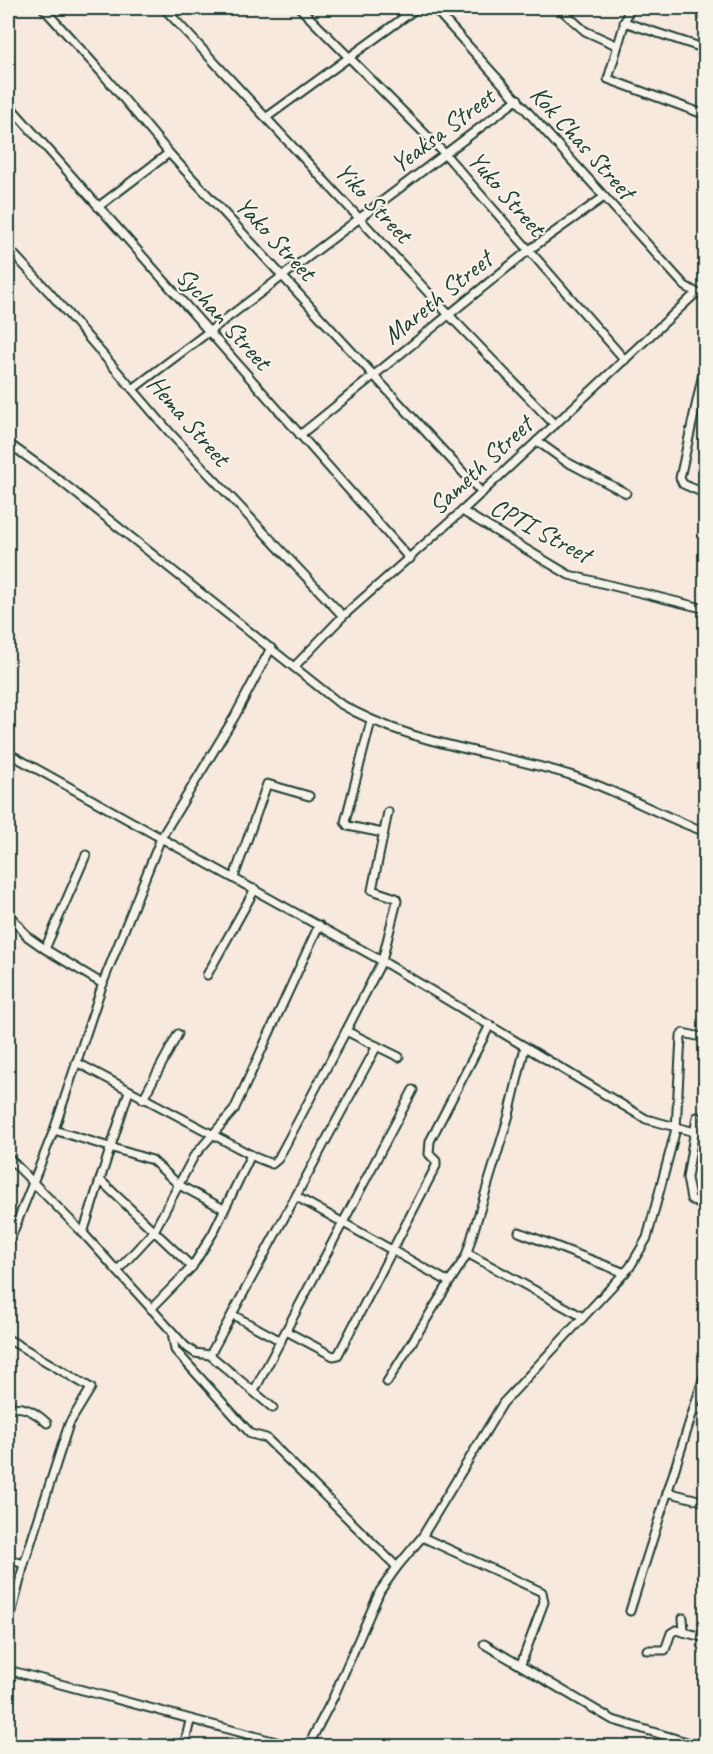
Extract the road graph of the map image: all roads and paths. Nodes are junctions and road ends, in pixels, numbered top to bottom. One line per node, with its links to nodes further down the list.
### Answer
1 (43, 8): 17 (street, Yako Street)
2 (164, 8): 16 (street, Yiko Street)
3 (300, 8): 12 (street, Yuko Street)
4 (417, 8): 12 (street)
5 (434, 8): 13 (street, Kok Chas Street)
6 (559, 8): 10 (street)
7 (629, 8): 8 (street)
8 (624, 22): 10 (street); 11 (street)
9 (705, 36): 11 (street)
10 (616, 45): 15 (street)
11 (704, 48)
12 (350, 57): 16 (street); 18 (street, Yuko Street)
13 (518, 99): 18 (street, Yeaksa Street); 19 (street, Kok Chas Street)
14 (8, 104): 20 (street, Sychan Street)
15 (705, 115)
16 (267, 117): 21 (street, Yiko Street)
17 (169, 153): 20 (street); 24 (street, Yako Street)
18 (445, 154): 21 (street, Yeaksa Street); 23 (street, Yuko Street)
19 (604, 197): 23 (street, Mareth Street); 25 (street, Kok Chas Street)
20 (98, 207): 28 (street, Sychan Street)
21 (361, 217): 24 (street, Yeaksa Street); 27 (street, Yiko Street)
22 (8, 248): 32 (street, Hema Street)
23 (529, 250): 27 (street, Mareth Street); 29 (street, Yuko Street)
24 (282, 276): 28 (street, Yeaksa Street); 31 (street, Yako Street)
25 (695, 294): 26 (street, Kok Chas Street); 29 (street, Sameth Street)
26 (705, 298)
27 (450, 316): 31 (street, Mareth Street); 33 (street, Yiko Street)
28 (207, 330): 32 (street, Yeaksa Street); 34 (street, Sychan Street)
29 (625, 360): 33 (street, Sameth Street)
30 (705, 360): 39 (street)
31 (375, 374): 34 (street, Mareth Street); 37 (street, Yako Street)
32 (134, 388): 43 (street, Hema Street)
33 (554, 424): 35 (street, Sameth Street)
34 (300, 435): 41 (street, Sychan Street)
35 (537, 441): 37 (street, Sameth Street); 38 (street)
36 (8, 442): 44 (street)
37 (482, 493): 40 (street, Sameth Street)
38 (626, 493)
39 (705, 494)
40 (462, 511): 41 (street, Sameth Street); 42 (street, CPTI Street)
41 (410, 559): 43 (street, Sameth Street)
42 (705, 609)
43 (343, 616): 45 (street, Sameth Street)
44 (271, 648): 45 (street); 52 (street)
45 (294, 667): 46 (street)
46 (371, 722): 50 (street); 51 (street)
47 (8, 753): 52 (street)
48 (309, 796): 54 (street)
49 (388, 812): 51 (street)
50 (705, 832)
51 (383, 833): 59 (street)
52 (161, 838): 54 (street); 61 (street)
53 (86, 855): 58 (street)
54 (234, 877): 55 (street)
55 (255, 889): 57 (street); 60 (street)
56 (8, 913): 58 (street)
57 (319, 925): 59 (street); 77 (street)
58 (45, 949): 61 (street)
59 (382, 961): 62 (street); 63 (street)
60 (207, 975)
61 (103, 984): 69 (street)
62 (490, 1025): 67 (street); 94 (street)
63 (346, 1031): 66 (street); 80 (street)
64 (178, 1034): 72 (street)
65 (705, 1038): 74 (street)
66 (377, 1046): 68 (street); 85 (street)
67 (525, 1047): 74 (street); 95 (street)
68 (399, 1057)
69 (76, 1062): 71 (street); 75 (street)
70 (413, 1090): 88 (street)
71 (129, 1091): 72 (street); 79 (street)
72 (143, 1098): 77 (street)
73 (697, 1117): 76 (street)
74 (676, 1129): 76 (street); 98 (street)
75 (54, 1130): 79 (street); 83 (street)
76 (694, 1133): 78 (street); 86 (street)
77 (213, 1135): 80 (street); 84 (street)
78 (705, 1135)
79 (110, 1147): 82 (street); 84 (street)
80 (251, 1155): 87 (street)
81 (8, 1157): 83 (street)
82 (99, 1180): 89 (street); 92 (street)
83 (33, 1184): 90 (street); 92 (street)
84 (179, 1185): 87 (street); 89 (street)
85 (297, 1197): 88 (street); 101 (street)
86 (705, 1203)
87 (224, 1209): 96 (street)
88 (343, 1221): 94 (street); 103 (street)
89 (154, 1231): 96 (street); 97 (street)
90 (10, 1232): 93 (street)
91 (519, 1232): 98 (street)
92 (83, 1233): 97 (street)
93 (8, 1245)
94 (394, 1251): 99 (street); 103 (street)
95 (466, 1253): 99 (street); 102 (street)
96 (192, 1267): 100 (street)
97 (117, 1271): 100 (street)
98 (624, 1273): 102 (street)
99 (449, 1282): 109 (street)
100 (151, 1309): 104 (street)
101 (233, 1315): 106 (street); 107 (street)
102 (583, 1317): 118 (street)
103 (286, 1331): 106 (street)
104 (172, 1332): 107 (street); 121 (street)
105 (8, 1339): 120 (street)
106 (280, 1341): 110 (street)
107 (210, 1355): 110 (street)
108 (705, 1370): 113 (street)
109 (387, 1382)
110 (254, 1391): 112 (street)
111 (8, 1408): 115 (street)
112 (273, 1408)
113 (694, 1408): 114 (street); 116 (street)
114 (705, 1412)
115 (47, 1423)
116 (667, 1492): 117 (street); 122 (street)
117 (705, 1502)
118 (422, 1537): 121 (street); 129 (street)
119 (8, 1559): 120 (street)
120 (24, 1564): 124 (street)
121 (398, 1567): 134 (street)
122 (630, 1611)
123 (683, 1618): 125 (street)
124 (8, 1627)
125 (684, 1632): 126 (street); 128 (street)
126 (705, 1638)
127 (484, 1644): 129 (street)
128 (647, 1650)
129 (521, 1664): 135 (street)
130 (8, 1670): 131 (street)
131 (190, 1721): 132 (street); 133 (street)
132 (184, 1746)
133 (290, 1746)
134 (308, 1746)
135 (700, 1746)

